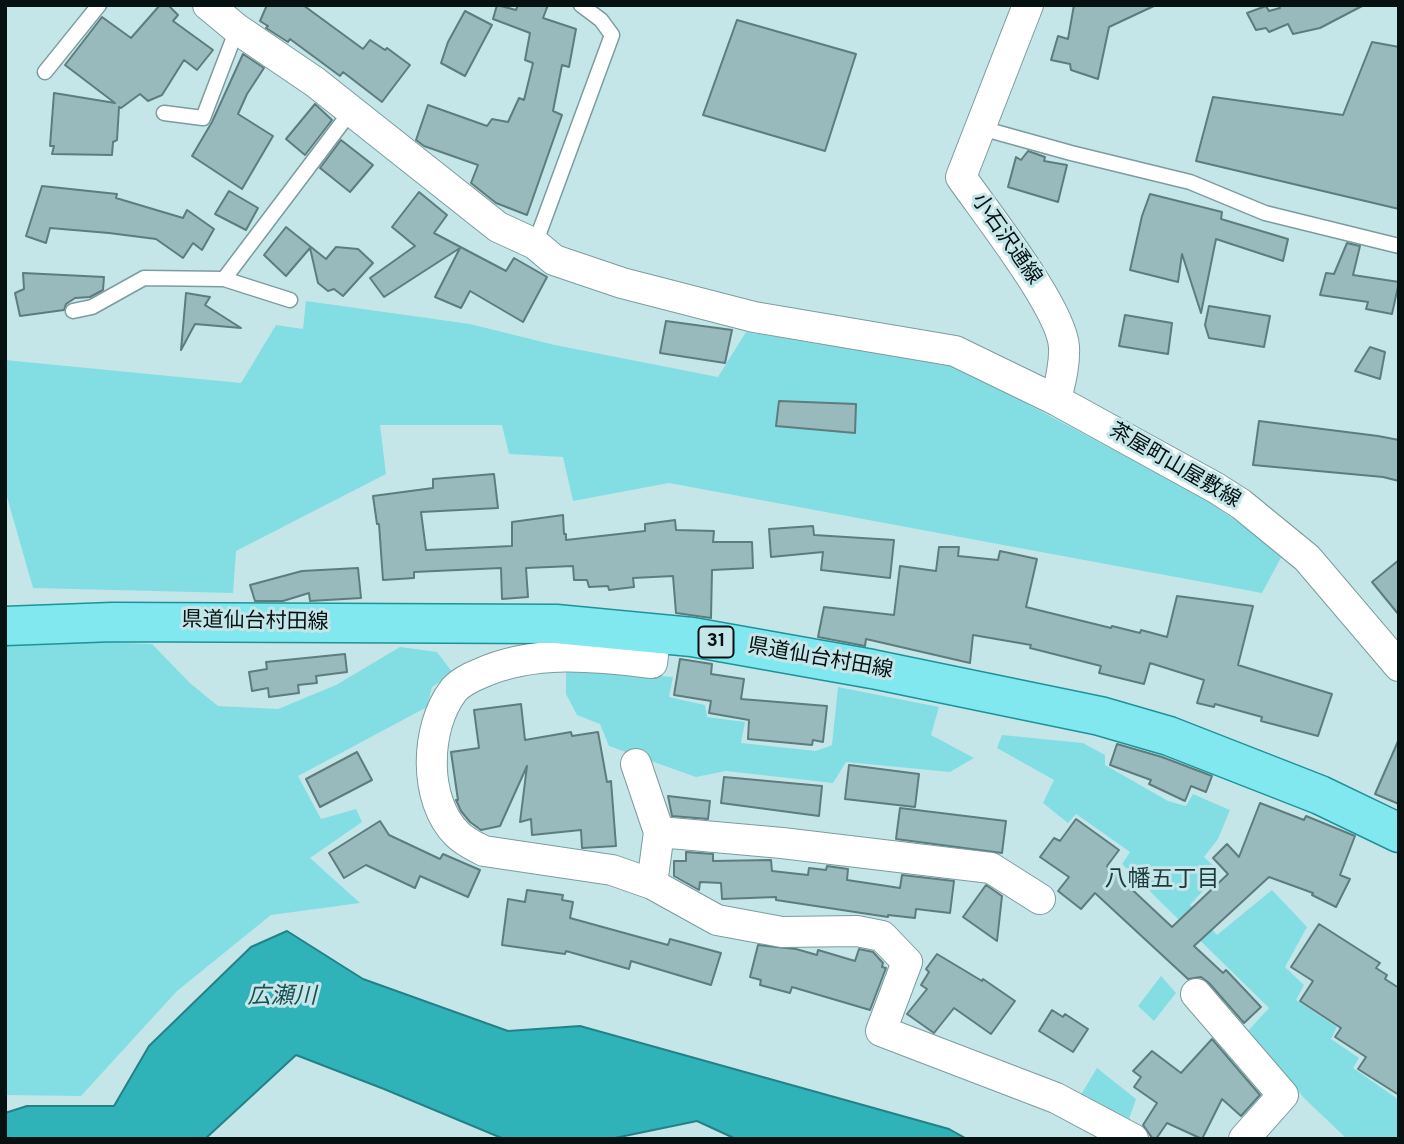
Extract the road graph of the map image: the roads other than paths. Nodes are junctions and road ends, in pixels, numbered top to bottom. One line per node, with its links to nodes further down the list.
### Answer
1 (99, 5): 6 (lane)
2 (208, 5): 5 (street, 茶屋町山屋敷線)
3 (582, 5): 10 (lane)
4 (1028, 5): 9 (street, 小石沢通線)
5 (237, 29): 7 (street, 茶屋町山屋敷線); 8 (lane)
6 (45, 72)
7 (351, 111): 10 (street, 茶屋町山屋敷線); 12 (lane)
8 (164, 113)
9 (981, 128): 11 (lane); 15 (street, 小石沢通線)
10 (534, 244): 15 (street, 茶屋町山屋敷線)
11 (1399, 246)
12 (224, 279): 13 (lane); 14 (lane)
13 (290, 300)
14 (73, 311)
15 (1056, 400): 18 (street, 茶屋町山屋敷線)
16 (5, 626): 17 (main road, 県道仙台村田線 / 31)
17 (656, 633): 21 (main road, 県道仙台村田線 / 31); 22 (street)
18 (1399, 666)
19 (636, 764): 20 (street)
20 (659, 832): 22 (street); 23 (street)
21 (1399, 832)
22 (652, 884): 25 (street)
23 (1040, 899)
24 (1196, 994): 26 (street)
25 (1133, 1139)
26 (1244, 1139)

